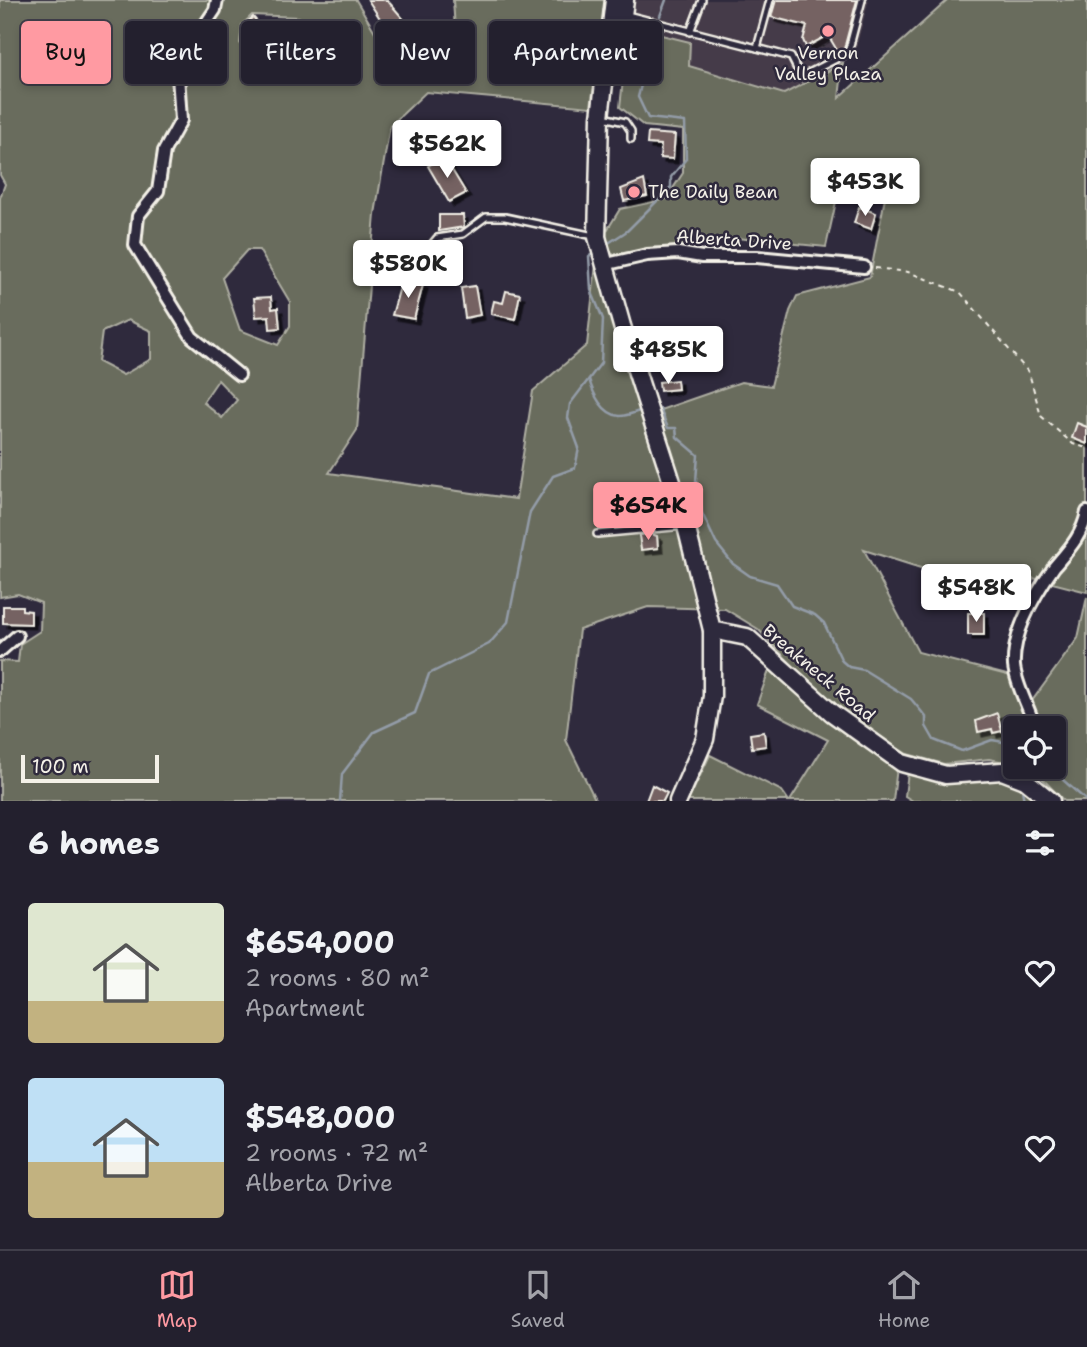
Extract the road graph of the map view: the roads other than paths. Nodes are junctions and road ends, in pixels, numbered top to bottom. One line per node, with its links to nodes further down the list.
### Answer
1 (217, 0): 15 (street)
2 (614, 0): 9 (main road)
3 (702, 0): 7 (lane)
4 (770, 0): 8 (lane)
5 (862, 0): 8 (lane)
6 (624, 7): 7 (lane); 9 (main road)
7 (690, 32): 8 (lane)
8 (757, 48)
9 (605, 117): 10 (lane); 11 (main road)
10 (631, 139)
11 (597, 237): 12 (lane); 13 (main road)
12 (422, 256)
13 (603, 265): 14 (street, Alberta Drive); 17 (main road)
14 (864, 267)
15 (239, 375)
16 (1087, 512): 22 (street)
17 (686, 526): 18 (lane); 19 (main road)
18 (597, 534)
19 (712, 630): 23 (main road, Breakneck Road); 25 (main road)
20 (18, 636): 21 (street)
21 (0, 651)
22 (1031, 716)
23 (1003, 771)
24 (1034, 779): 26 (main road, Breakneck Road)
25 (678, 801)
26 (1051, 801)

